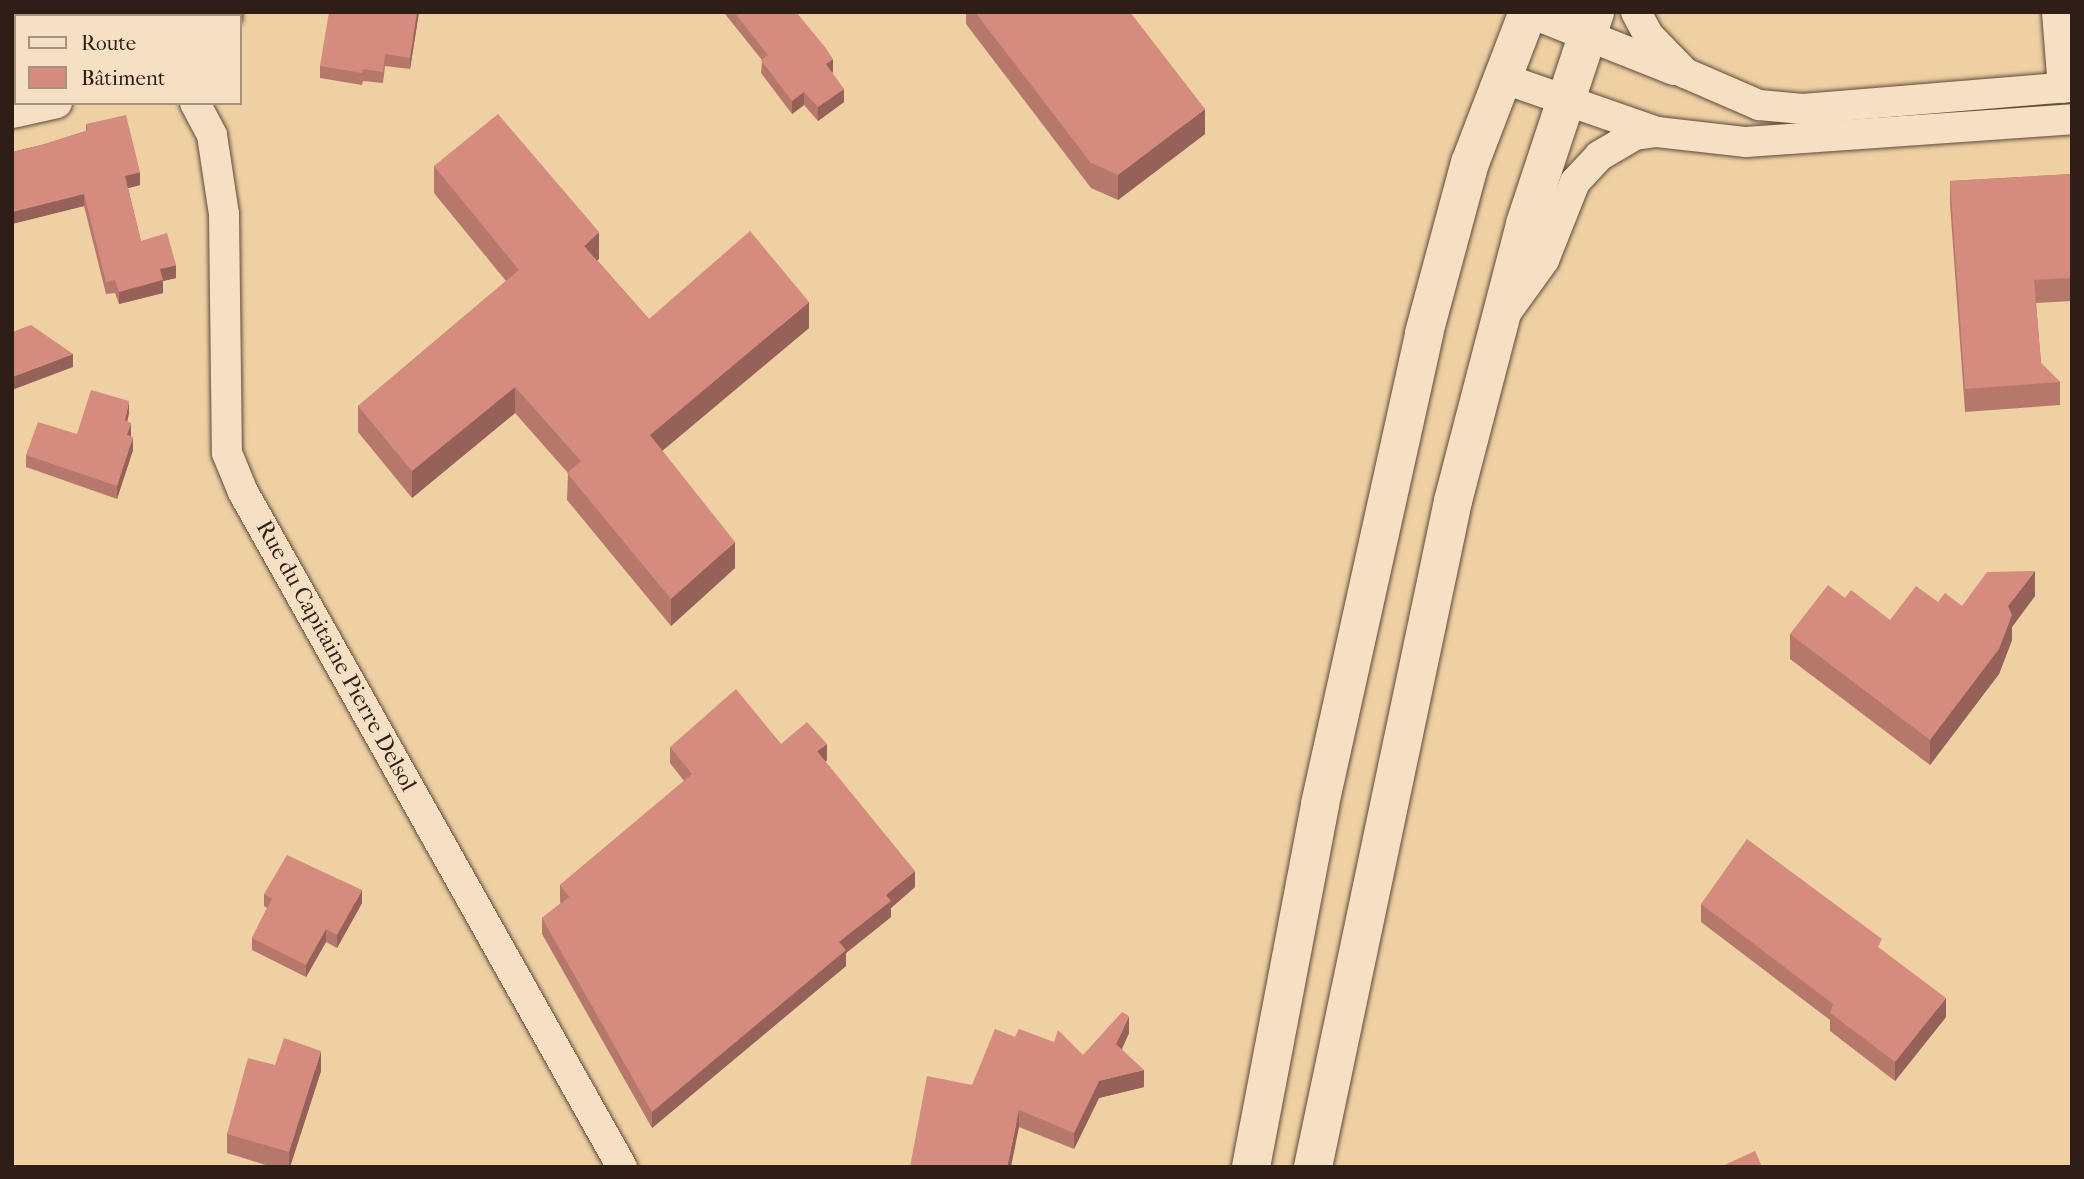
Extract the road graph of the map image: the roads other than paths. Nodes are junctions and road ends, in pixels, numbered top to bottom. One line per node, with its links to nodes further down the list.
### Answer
1 (1528, 12): 4 (street); 6 (main road)
2 (1636, 12): 5 (street)
3 (2057, 12): 7 (street)
4 (1591, 24): 5 (street); 8 (main road)
5 (1685, 73): 7 (street)
6 (1502, 78): 8 (street); 16 (main road)
7 (2068, 88)
8 (1565, 100): 13 (street); 14 (main road)
9 (48, 105): 11 (street)
10 (196, 105): 15 (street, Rue du Capitaine Pierre Delsol)
11 (12, 113)
12 (2072, 119): 13 (street)
13 (1657, 132): 14 (street)
14 (1497, 325): 17 (main road)
15 (621, 1167)
16 (1251, 1167)
17 (1313, 1167)

